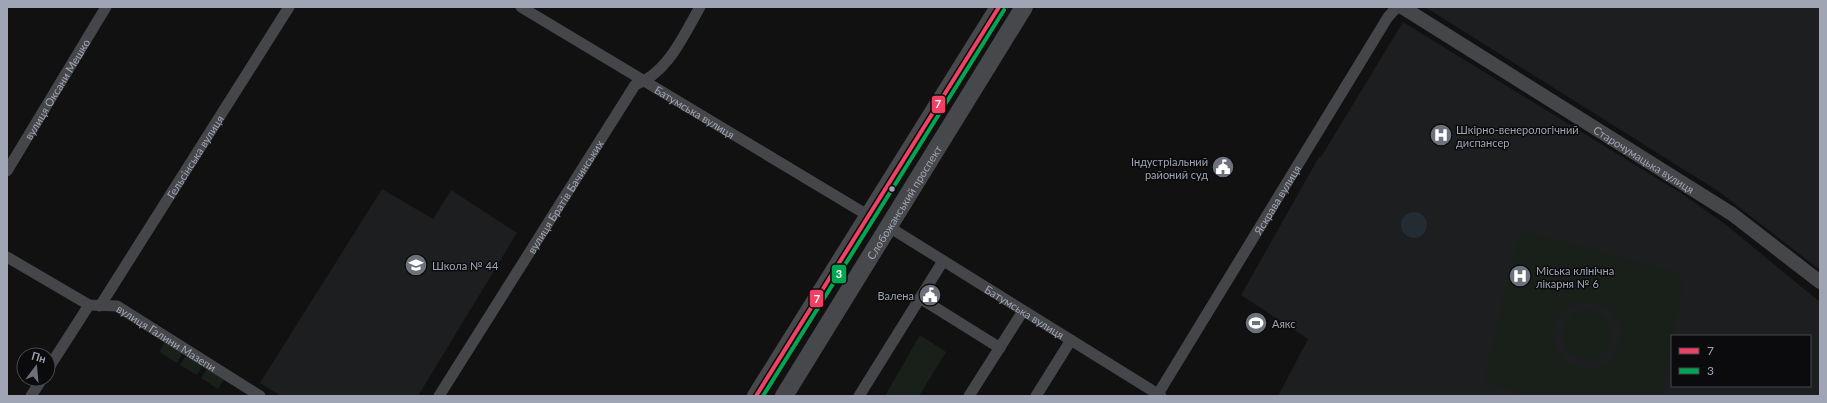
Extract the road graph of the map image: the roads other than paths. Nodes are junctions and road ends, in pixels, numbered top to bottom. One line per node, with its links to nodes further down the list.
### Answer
1 (106, 7): 10 (street, вулиця Оксани Мешко)
2 (289, 7): 17 (street, Гельсінська вулиця)
3 (522, 7): 9 (street, Батумська вулиця)
4 (700, 7): 9 (street, вулиця Братів Бачинських)
5 (998, 7): 11 (main road, Слобожанський проспект)
6 (1024, 7): 12 (main road, Слобожанський проспект)
7 (1397, 7): 23 (street, Яскрава вулиця)
8 (1402, 7): 15 (street, Старочумацька вулиця)
9 (645, 81): 11 (street, Батумська вулиця); 26 (street, вулиця Братів Бачинських)
10 (7, 171)
11 (869, 216): 27 (main road, Слобожанський проспект)
12 (889, 227): 14 (street, Батумська вулиця); 28 (main road, Слобожанський проспект)
13 (7, 258): 17 (street, вулиця Галини Мазепи)
14 (943, 261): 16 (street); 18 (street, Батумська вулиця)
15 (1820, 282)
16 (920, 298): 20 (street); 29 (street)
17 (94, 305): 21 (street, Гельсінська вулиця); 25 (street, вулиця Галини Мазепи)
18 (1023, 311): 19 (street, Батумська вулиця); 20 (street)
19 (1070, 340): 23 (street, Батумська вулиця); 31 (street)
20 (1000, 348): 30 (street)
21 (56, 358)
22 (37, 387): 24 (street)
23 (1153, 394)
24 (31, 396)
25 (260, 396)
26 (439, 396)
27 (756, 396)
28 (784, 396)
29 (859, 396)
30 (969, 396)
31 (1036, 396)

